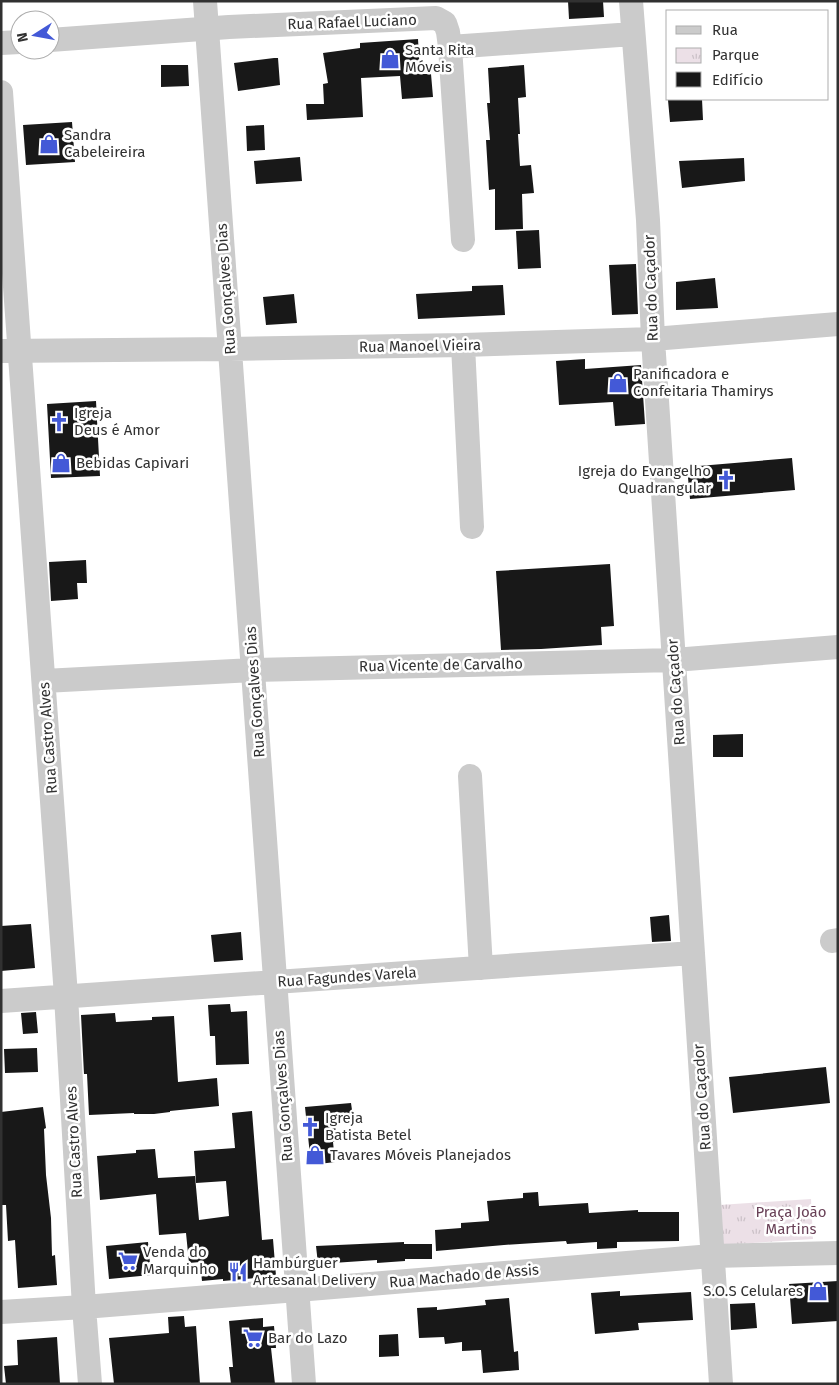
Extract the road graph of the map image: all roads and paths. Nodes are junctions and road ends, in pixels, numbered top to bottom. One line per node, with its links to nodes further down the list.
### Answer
1 (205, 1): 3 (street, Rua Gonçalves Dias)
2 (631, 1): 4 (street, Rua do Caçador)
3 (207, 29): 5 (street, Rua Rafael Luciano); 6 (street, Rua Rafael Luciano); 12 (street, Rua Gonçalves Dias)
4 (633, 34): 6 (street); 10 (street, Rua do Caçador)
5 (60, 39)
6 (450, 47): 8 (street)
7 (1, 92): 13 (street, Rua Castro Alves)
8 (463, 240)
9 (838, 324): 10 (street, Rua Manoel Vieira)
10 (653, 339): 11 (street, Rua Manoel Vieira); 16 (street, Rua do Caçador)
11 (462, 346): 12 (street, Rua Manoel Vieira); 14 (street)
12 (230, 349): 13 (street, Rua Manoel Vieira); 17 (street, Rua Gonçalves Dias)
13 (10, 350): 18 (street, Rua Castro Alves)
14 (472, 526)
15 (838, 647): 16 (street, Rua Vicente de Carvalho)
16 (674, 660): 17 (street, Rua Vicente de Carvalho); 20 (street, Rua do Caçador)
17 (253, 670): 18 (street, Rua Vicente de Carvalho); 22 (street, Rua Gonçalves Dias)
18 (44, 681): 23 (street, Rua Castro Alves)
19 (470, 776): 21 (street)
20 (693, 953): 21 (street, Rua Fagundes Varela); 26 (street, Rua do Caçador)
21 (481, 968): 22 (street, Rua Fagundes Varela)
22 (275, 982): 23 (street, Rua Fagundes Varela); 27 (street, Rua Gonçalves Dias)
23 (66, 996): 24 (street, Rua Fagundes Varela); 28 (street, Rua Castro Alves)
24 (1, 1000)
25 (838, 1253): 26 (street, Rua Machado de Assis)
26 (712, 1256): 27 (street, Rua Machado de Assis); 32 (street, Rua do Caçador)
27 (297, 1290): 28 (street, Rua Machado de Assis); 31 (street, Rua Gonçalves Dias)
28 (84, 1306): 29 (street, Rua Machado de Assis); 30 (street, Rua Castro Alves)
29 (1, 1312)
30 (90, 1384)
31 (304, 1384)
32 (721, 1384)

